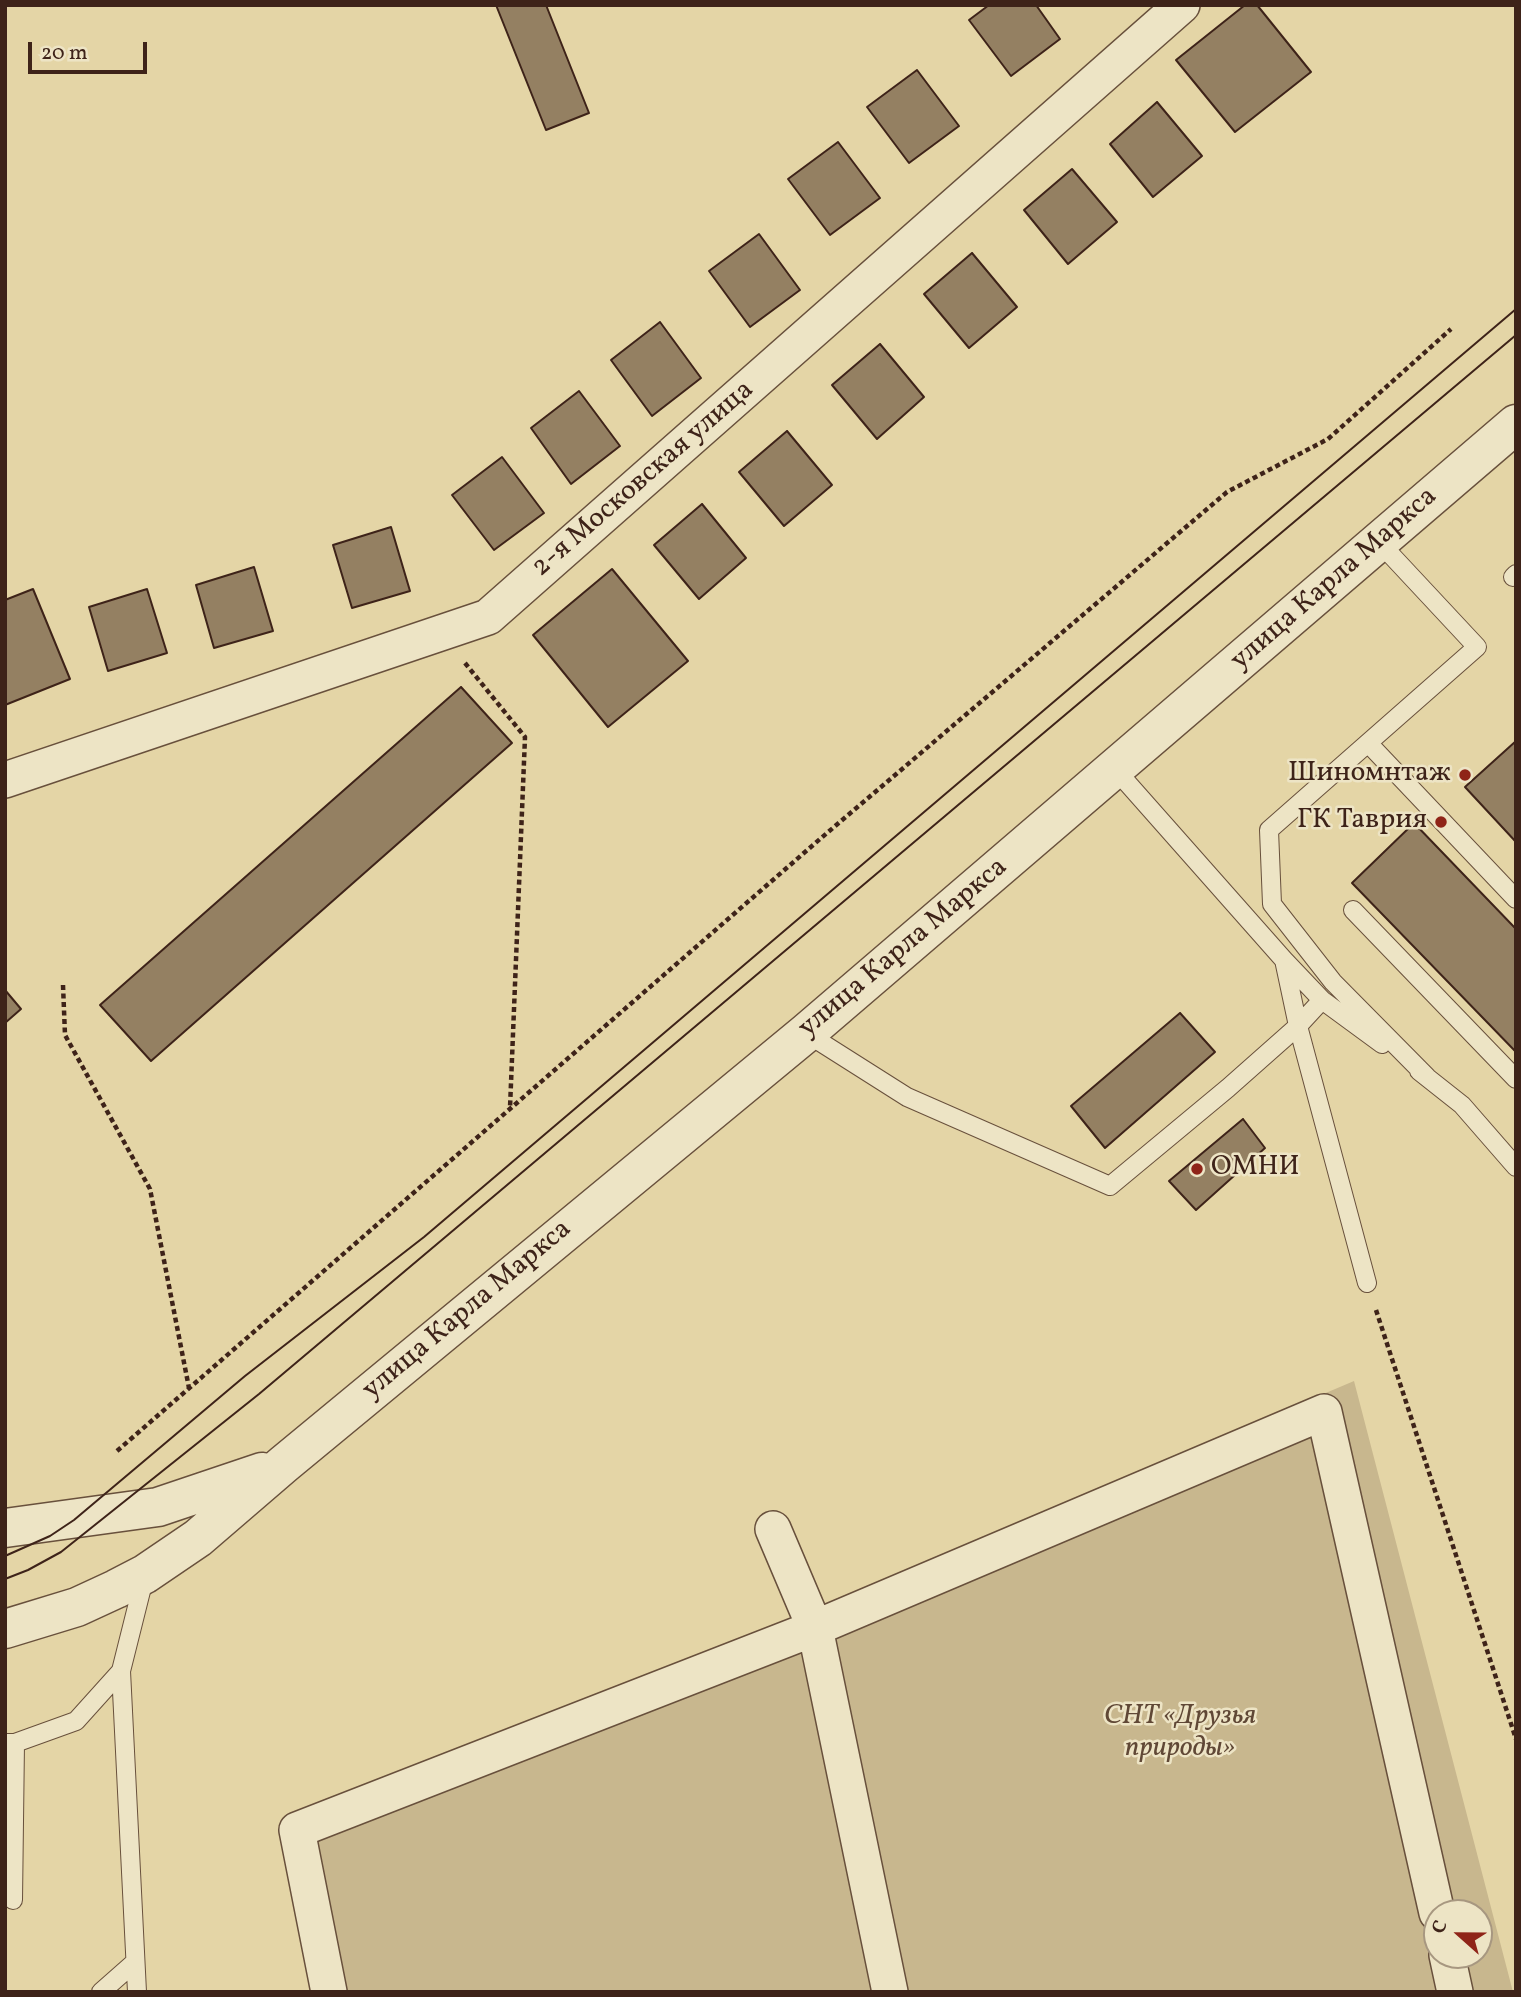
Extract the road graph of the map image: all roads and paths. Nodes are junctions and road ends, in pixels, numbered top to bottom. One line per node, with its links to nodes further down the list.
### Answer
1 (1182, 5): 8 (street, 2-я Московская улица)
2 (1451, 329): 18 (path)
3 (1516, 424): 4 (street, улица Карла Маркса)
4 (1378, 542): 6 (lane); 7 (street, улица Карла Маркса)
5 (461, 658): 18 (path)
6 (1368, 743): 9 (lane); 16 (lane)
7 (1115, 769): 11 (lane); 15 (street, улица Карла Маркса)
8 (5, 780)
9 (1516, 899)
10 (1353, 910): 17 (lane)
11 (1284, 960): 13 (lane); 14 (lane)
12 (63, 985): 21 (path)
13 (1322, 1000): 14 (lane); 16 (lane)
14 (1298, 1026): 15 (lane); 20 (lane)
15 (806, 1033): 23 (street, улица Карла Маркса)
16 (1427, 1077): 19 (lane)
17 (1516, 1079)
18 (510, 1109): 21 (path)
19 (1516, 1167)
20 (1367, 1283): 30 (path)
21 (189, 1389): 22 (path)
22 (117, 1451)
23 (284, 1464): 24 (street, улица Карла Маркса); 26 (street, улица Карла Маркса)
24 (5, 1528)
25 (773, 1529): 27 (street)
26 (145, 1574): 28 (street, улица Карла Маркса); 29 (lane)
27 (815, 1628): 32 (street); 38 (street); 39 (street)
28 (5, 1629)
29 (121, 1671): 31 (lane); 34 (lane)
30 (1516, 1739)
31 (10, 1743): 33 (lane)
32 (1434, 1899)
33 (13, 1900)
34 (135, 1962): 36 (lane); 37 (lane)
35 (1450, 1969): 40 (street)
36 (101, 1992)
37 (137, 1992)
38 (329, 1992)
39 (890, 1992)
40 (1455, 1992)

